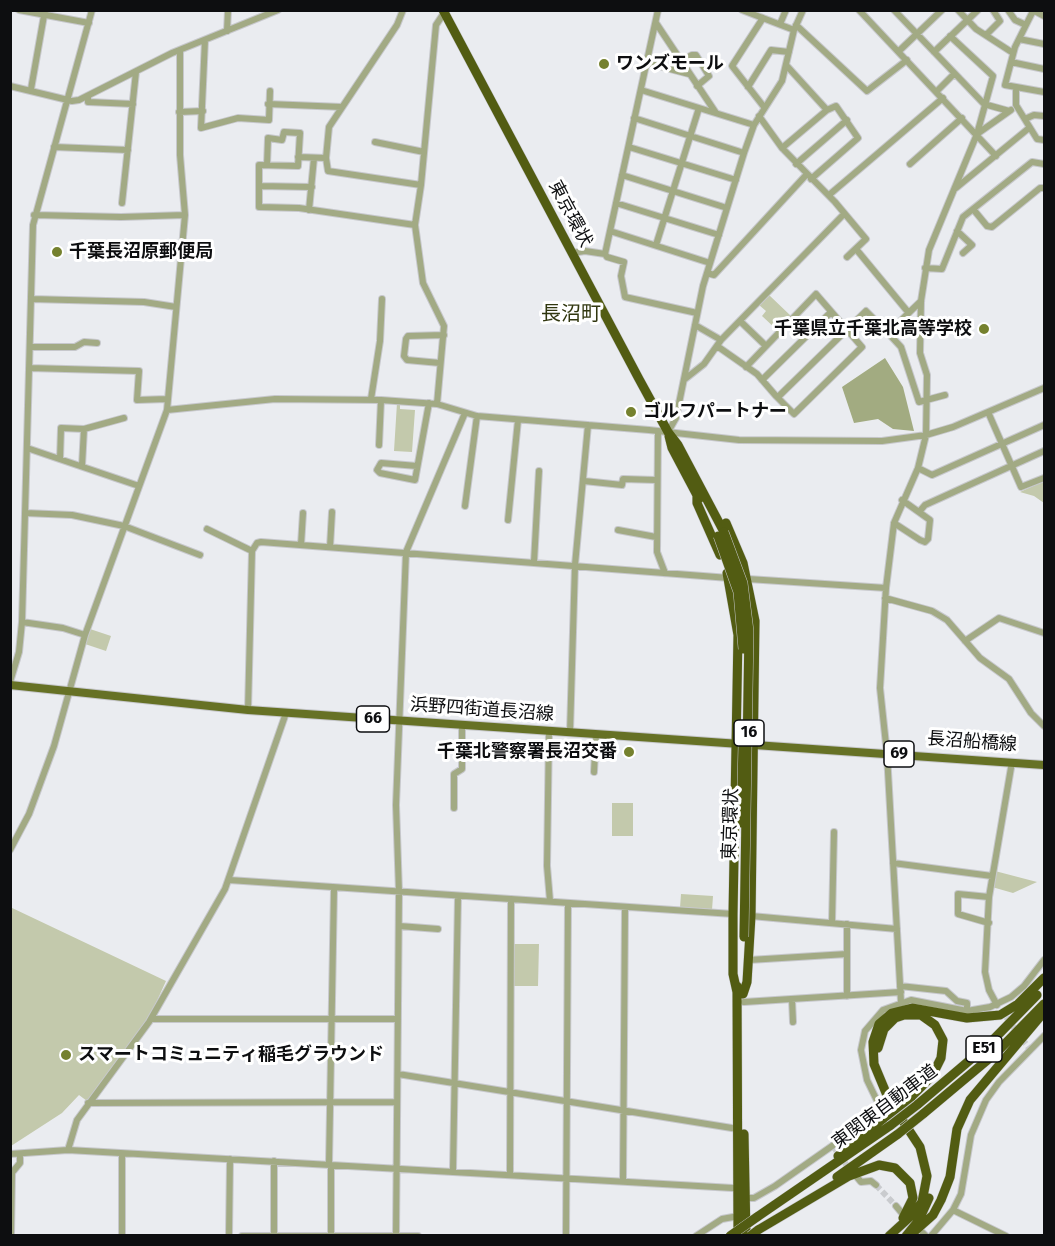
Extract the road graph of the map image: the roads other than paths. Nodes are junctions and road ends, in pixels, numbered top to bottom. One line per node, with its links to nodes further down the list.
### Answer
1 (19, 10): 19 (street)
2 (92, 10): 25 (street)
3 (228, 10): 30 (street)
4 (278, 10): 30 (street)
5 (403, 10): 67 (street)
6 (658, 10): 26 (street)
7 (742, 10): 20 (street)
8 (786, 10): 27 (street)
9 (803, 10): 29 (street)
10 (859, 10): 38 (street)
11 (905, 10): 21 (street)
12 (942, 10): 31 (street)
13 (958, 10): 24 (street)
14 (978, 10): 24 (street)
15 (993, 10): 32 (street)
16 (1008, 10): 28 (street)
17 (1033, 11): 22 (street); 28 (street)
18 (443, 12): 91 (street); 127 (highway, 東京環状 / 16)
19 (44, 13): 25 (street); 55 (street)
20 (756, 13): 23 (street)
21 (897, 13): 31 (street)
22 (1044, 16)
23 (763, 18): 27 (street); 53 (street)
24 (966, 20): 32 (street); 33 (street)
25 (89, 23): 62 (street)
26 (656, 23): 43 (street); 45 (street)
27 (780, 24): 29 (street)
28 (1026, 25): 34 (street)
29 (795, 27): 39 (street); 42 (street)
30 (227, 31): 35 (street)
31 (917, 34): 38 (street); 40 (street)
32 (986, 35): 41 (street)
33 (950, 36): 40 (street); 65 (street)
34 (1019, 39): 36 (street); 41 (street)
35 (205, 40): 37 (street); 71 (street)
36 (1044, 44)
37 (180, 50): 48 (street); 73 (street)
38 (899, 51): 42 (street)
39 (789, 52): 46 (street); 53 (street)
40 (934, 52): 49 (street)
41 (1013, 53): 44 (street)
42 (907, 60): 58 (street)
43 (681, 62): 50 (street); 52 (street)
44 (1011, 62): 47 (street); 54 (street)
45 (647, 63): 50 (street); 56 (street)
46 (786, 65): 68 (street); 70 (street)
47 (1044, 69)
48 (136, 72): 60 (street); 63 (street)
49 (954, 74): 58 (street); 65 (street)
50 (690, 75): 52 (street)
51 (10, 86): 55 (street)
52 (697, 86): 74 (street)
53 (748, 87): 68 (street)
54 (1016, 87): 59 (street); 66 (street)
55 (31, 89): 62 (street)
56 (641, 90): 69 (street); 77 (street)
57 (270, 91): 64 (street)
58 (936, 92): 61 (street)
59 (1044, 92)
60 (88, 96): 62 (street); 63 (street)
61 (943, 98): 78 (street); 111 (street)
62 (68, 100): 87 (street)
63 (133, 104): 90 (street)
64 (268, 104): 67 (street); 71 (street)
65 (984, 104): 72 (street); 83 (street)
66 (1016, 105): 72 (street); 79 (street)
67 (342, 107): 96 (street)
68 (764, 107): 75 (street)
69 (699, 108): 74 (street); 84 (street)
70 (826, 110): 80 (street); 89 (street)
71 (203, 111): 73 (street)
72 (1009, 111): 83 (street)
73 (179, 112): 119 (street)
74 (716, 114): 81 (street)
75 (759, 116): 81 (street); 89 (street)
76 (1044, 116): 79 (street)
77 (634, 118): 84 (street); 88 (street)
78 (962, 118): 83 (street); 99 (street)
79 (1024, 119): 82 (street)
80 (847, 120): 98 (street); 103 (street)
81 (753, 125): 92 (street)
82 (1029, 128): 85 (street); 93 (street)
83 (977, 134): 93 (street); 108 (street)
84 (690, 136): 92 (street); 97 (street)
85 (1044, 140)
86 (375, 142): 91 (street)
87 (54, 147): 90 (street); 118 (street)
88 (629, 147): 97 (street); 102 (street)
89 (782, 148): 98 (street)
90 (128, 150): 112 (street)
91 (424, 152): 105 (street)
92 (744, 153): 104 (street)
93 (996, 156): 108 (street)
94 (298, 157): 95 (street); 101 (street); 101 (street)
95 (314, 158): 96 (street); 107 (street)
96 (326, 158): 105 (street)
97 (682, 163): 104 (street); 110 (street)
98 (796, 164): 103 (street)
99 (910, 164)
100 (1044, 164): 115 (street)
101 (267, 165): 106 (street)
102 (622, 175): 110 (street); 113 (street)
103 (809, 177): 111 (street); 133 (street)
104 (736, 180): 114 (street)
105 (421, 185): 121 (street)
106 (259, 186): 107 (street); 116 (street)
107 (312, 187): 116 (street)
108 (955, 188): 132 (street)
109 (1044, 188): 115 (street)
110 (673, 191): 114 (street); 120 (street)
111 (829, 195): 117 (street)
112 (122, 203)
113 (616, 203): 120 (street); 122 (street)
114 (727, 208): 124 (street)
115 (973, 209): 123 (street)
116 (309, 210): 121 (street)
117 (844, 214): 126 (street); 141 (street)
118 (34, 215): 119 (street); 134 (street)
119 (185, 215): 137 (street)
120 (665, 218): 124 (street); 125 (street)
121 (415, 225): 145 (street)
122 (610, 231): 125 (street); 129 (street)
123 (957, 231): 128 (street); 132 (street)
124 (719, 235): 131 (street)
125 (656, 245): 131 (street)
126 (856, 249): 130 (street); 139 (street)
127 (572, 253): 129 (street); 172 (highway, 東京環状 / 16)
128 (963, 253)
129 (605, 254): 140 (street)
130 (847, 257)
131 (710, 263): 133 (street)
132 (925, 268): 136 (street)
133 (707, 273): 140 (street)
134 (31, 299): 137 (street); 149 (street)
135 (382, 299): 159 (street)
136 (921, 301): 139 (street); 161 (street)
137 (176, 307): 158 (street)
138 (831, 312): 143 (street); 148 (street); 154 (street)
139 (908, 312): 144 (street)
140 (697, 313): 142 (street)
141 (740, 321): 147 (street); 148 (street)
142 (695, 325): 147 (street); 153 (street)
143 (846, 329): 144 (street); 156 (street); 156 (street)
144 (888, 333): 161 (street)
145 (444, 335): 150 (street); 150 (street)
146 (97, 343): 149 (street)
147 (719, 343): 151 (street); 153 (street)
148 (766, 346): 151 (street)
149 (30, 347): 152 (street)
150 (440, 363): 162 (street)
151 (746, 367): 154 (street)
152 (29, 368): 158 (street); 176 (street)
153 (684, 380): 172 (street)
154 (762, 380): 156 (street)
155 (1044, 388): 164 (street)
156 (776, 396)
157 (945, 396): 161 (street)
158 (167, 399): 163 (street)
159 (371, 399): 160 (street); 163 (street)
160 (381, 400): 162 (street); 175 (street)
161 (926, 401): 173 (street)
162 (433, 404): 165 (street); 179 (street)
163 (167, 410): 187 (street)
164 (988, 412): 173 (street); 174 (street)
165 (465, 413): 166 (street); 204 (street)
166 (477, 416): 168 (street); 190 (street)
167 (124, 418): 171 (street)
168 (518, 420): 169 (street); 195 (street)
169 (588, 425): 172 (street); 186 (street)
170 (1044, 425): 174 (street)
171 (84, 429): 178 (street); 180 (street)
172 (663, 431): 173 (street); 185 (street); 188 (highway, 東京環状 / 16)
173 (926, 435): 182 (street)
174 (1002, 444): 181 (street); 182 (street)
175 (379, 446)
176 (27, 448): 178 (street); 193 (street)
177 (1044, 451): 181 (street)
178 (60, 459): 180 (street)
179 (417, 465): 179 (street)
180 (82, 466): 187 (street)
181 (1012, 466): 184 (street); 192 (street)
182 (918, 468): 189 (street)
183 (539, 471): 206 (street)
184 (1044, 478)
185 (656, 480): 186 (street); 200 (street)
186 (584, 481): 207 (street)
187 (139, 486): 197 (street)
188 (699, 491): 209 (highway, 16); 210 (highway); 261 (highway, 東京環状 / 16, bridge)
189 (902, 500): 192 (street); 196 (street)
190 (465, 506)
191 (332, 512): 202 (street)
192 (919, 512): 196 (street)
193 (25, 513): 197 (street); 213 (street)
194 (303, 513): 201 (street)
195 (508, 520)
196 (894, 523): 211 (street)
197 (124, 526): 205 (street); 215 (street)
198 (207, 529): 203 (street)
199 (618, 530): 200 (street)
200 (656, 537): 208 (street)
201 (301, 545): 202 (street); 203 (street)
202 (330, 547): 204 (street)
203 (252, 551): 219 (street)
204 (406, 552): 206 (street); 221 (street)
205 (200, 555)
206 (534, 562): 207 (street)
207 (574, 566): 208 (street); 225 (street)
208 (665, 573): 209 (street)
209 (729, 578): 227 (highway, 16)
210 (748, 579): 211 (street); 228 (highway)
211 (886, 588): 212 (street)
212 (885, 598): 216 (street); 229 (street)
213 (22, 622): 215 (street); 217 (street)
214 (1044, 633): 216 (street)
215 (85, 635): 218 (street)
216 (965, 641): 223 (street)
217 (10, 684): 218 (main road, 浜野四街道長沼線 / 66)
218 (67, 691): 219 (main road, 浜野四街道長沼線 / 66); 235 (street)
219 (248, 710): 220 (main road, 浜野四街道長沼線 / 66)
220 (286, 713): 221 (main road, 浜野四街道長沼線 / 66); 238 (street)
221 (399, 721): 222 (main road, 浜野四街道長沼線 / 66); 240 (street)
222 (462, 725): 224 (main road, 浜野四街道長沼線 / 66); 233 (street)
223 (1044, 726)
224 (549, 731): 225 (main road, 浜野四街道長沼線 / 66); 244 (street)
225 (570, 732): 226 (main road, 浜野四街道長沼線 / 66)
226 (596, 734): 227 (main road, 浜野四街道長沼線 / 66); 232 (street)
227 (737, 744): 228 (main road, 浜野四街道長沼線); 247 (highway)
228 (754, 745): 229 (main road, 長沼船橋線 / 69); 248 (highway, 16)
229 (887, 754): 230 (main road, 長沼船橋線 / 69); 236 (street)
230 (1012, 762): 231 (main road, 長沼船橋線 / 69); 237 (street)
231 (1044, 765)
232 (594, 772)
233 (454, 808)
234 (834, 832): 249 (street)
235 (10, 850)
236 (893, 863): 237 (street); 254 (street)
237 (992, 876): 242 (street)
238 (229, 880): 239 (street); 269 (street)
239 (334, 889): 240 (street); 270 (street)
240 (399, 892): 241 (street); 252 (street)
241 (458, 896): 243 (street); 275 (street)
242 (989, 897): 251 (street); 251 (street)
243 (512, 899): 244 (street); 276 (street)
244 (550, 901): 245 (street)
245 (568, 903): 246 (street); 279 (street)
246 (625, 906): 247 (street); 281 (street)
247 (733, 914): 261 (highway)
248 (751, 916): 249 (street); 256 (highway, 16)
249 (832, 923): 250 (street)
250 (847, 924): 254 (street); 255 (street)
251 (989, 924): 266 (street)
252 (399, 926): 253 (street); 271 (street)
253 (438, 929)
254 (897, 929): 260 (street)
255 (847, 954): 256 (street); 262 (street)
256 (749, 960): 261 (highway, 16)
257 (1044, 960): 266 (street)
258 (1044, 978): 319 (highway)
259 (1044, 986): 282 (highway, 東関東自動車道 / E51, bridge)
260 (901, 989): 262 (street); 264 (street); 267 (street)
261 (741, 996): 263 (street); 283 (highway, 東京環状 / 16); 301 (highway, 東京環状 / 16)
262 (847, 996): 263 (street)
263 (792, 999): 272 (street)
264 (901, 1002): 267 (street); 301 (street)
265 (1044, 1004): 307 (highway, 東関東自動車道 / E51, bridge)
266 (997, 1005): 267 (street)
267 (968, 1011)
268 (1044, 1012): 320 (highway)
269 (151, 1019): 270 (street); 280 (street)
270 (331, 1019): 271 (street); 277 (street)
271 (398, 1019): 274 (street)
272 (793, 1022)
273 (1044, 1036): 303 (street)
274 (398, 1074): 275 (street); 278 (street)
275 (455, 1084): 276 (street); 293 (street)
276 (511, 1093): 279 (street); 294 (street)
277 (330, 1102): 278 (street); 280 (street); 291 (street)
278 (397, 1102): 292 (street)
279 (568, 1102): 281 (street); 297 (street)
280 (88, 1103): 284 (street)
281 (624, 1112): 283 (street); 298 (street)
282 (888, 1122): 317 (highway, bridge); 320 (highway, bridge)
283 (738, 1129): 288 (highway, 東京環状 / 16)
284 (68, 1150): 286 (street); 287 (street)
285 (10, 1154): 287 (street)
286 (122, 1154): 289 (street); 311 (street)
287 (20, 1155): 295 (street)
288 (738, 1157): 300 (highway); 318 (highway, 東京環状 / 16)
289 (231, 1159): 290 (street); 312 (street)
290 (274, 1161): 291 (street); 308 (street)
291 (330, 1165): 292 (street); 306 (street)
292 (397, 1167): 293 (street); 309 (street)
293 (453, 1170): 294 (street)
294 (510, 1174): 297 (street)
295 (11, 1175): 310 (street)
296 (856, 1176): 299 (street)
297 (567, 1177): 298 (street); 315 (street)
298 (623, 1180): 300 (street)
299 (876, 1185)
300 (733, 1188): 305 (highway)
301 (745, 1201): 307 (highway, 東京環状)
302 (896, 1206): 304 (street)
303 (953, 1210): 321 (street); 322 (street)
304 (902, 1212)
305 (733, 1216): 316 (street); 317 (highway)
306 (331, 1234): 308 (street); 309 (street)
307 (752, 1234): 319 (highway)
308 (273, 1235): 313 (street)
309 (396, 1235): 314 (street)
310 (11, 1236)
311 (122, 1236)
312 (229, 1236)
313 (242, 1236)
314 (418, 1236)
315 (566, 1236)
316 (696, 1236)
317 (731, 1236)
318 (738, 1236)
319 (888, 1236)
320 (907, 1236)
321 (931, 1236)
322 (1006, 1236)

